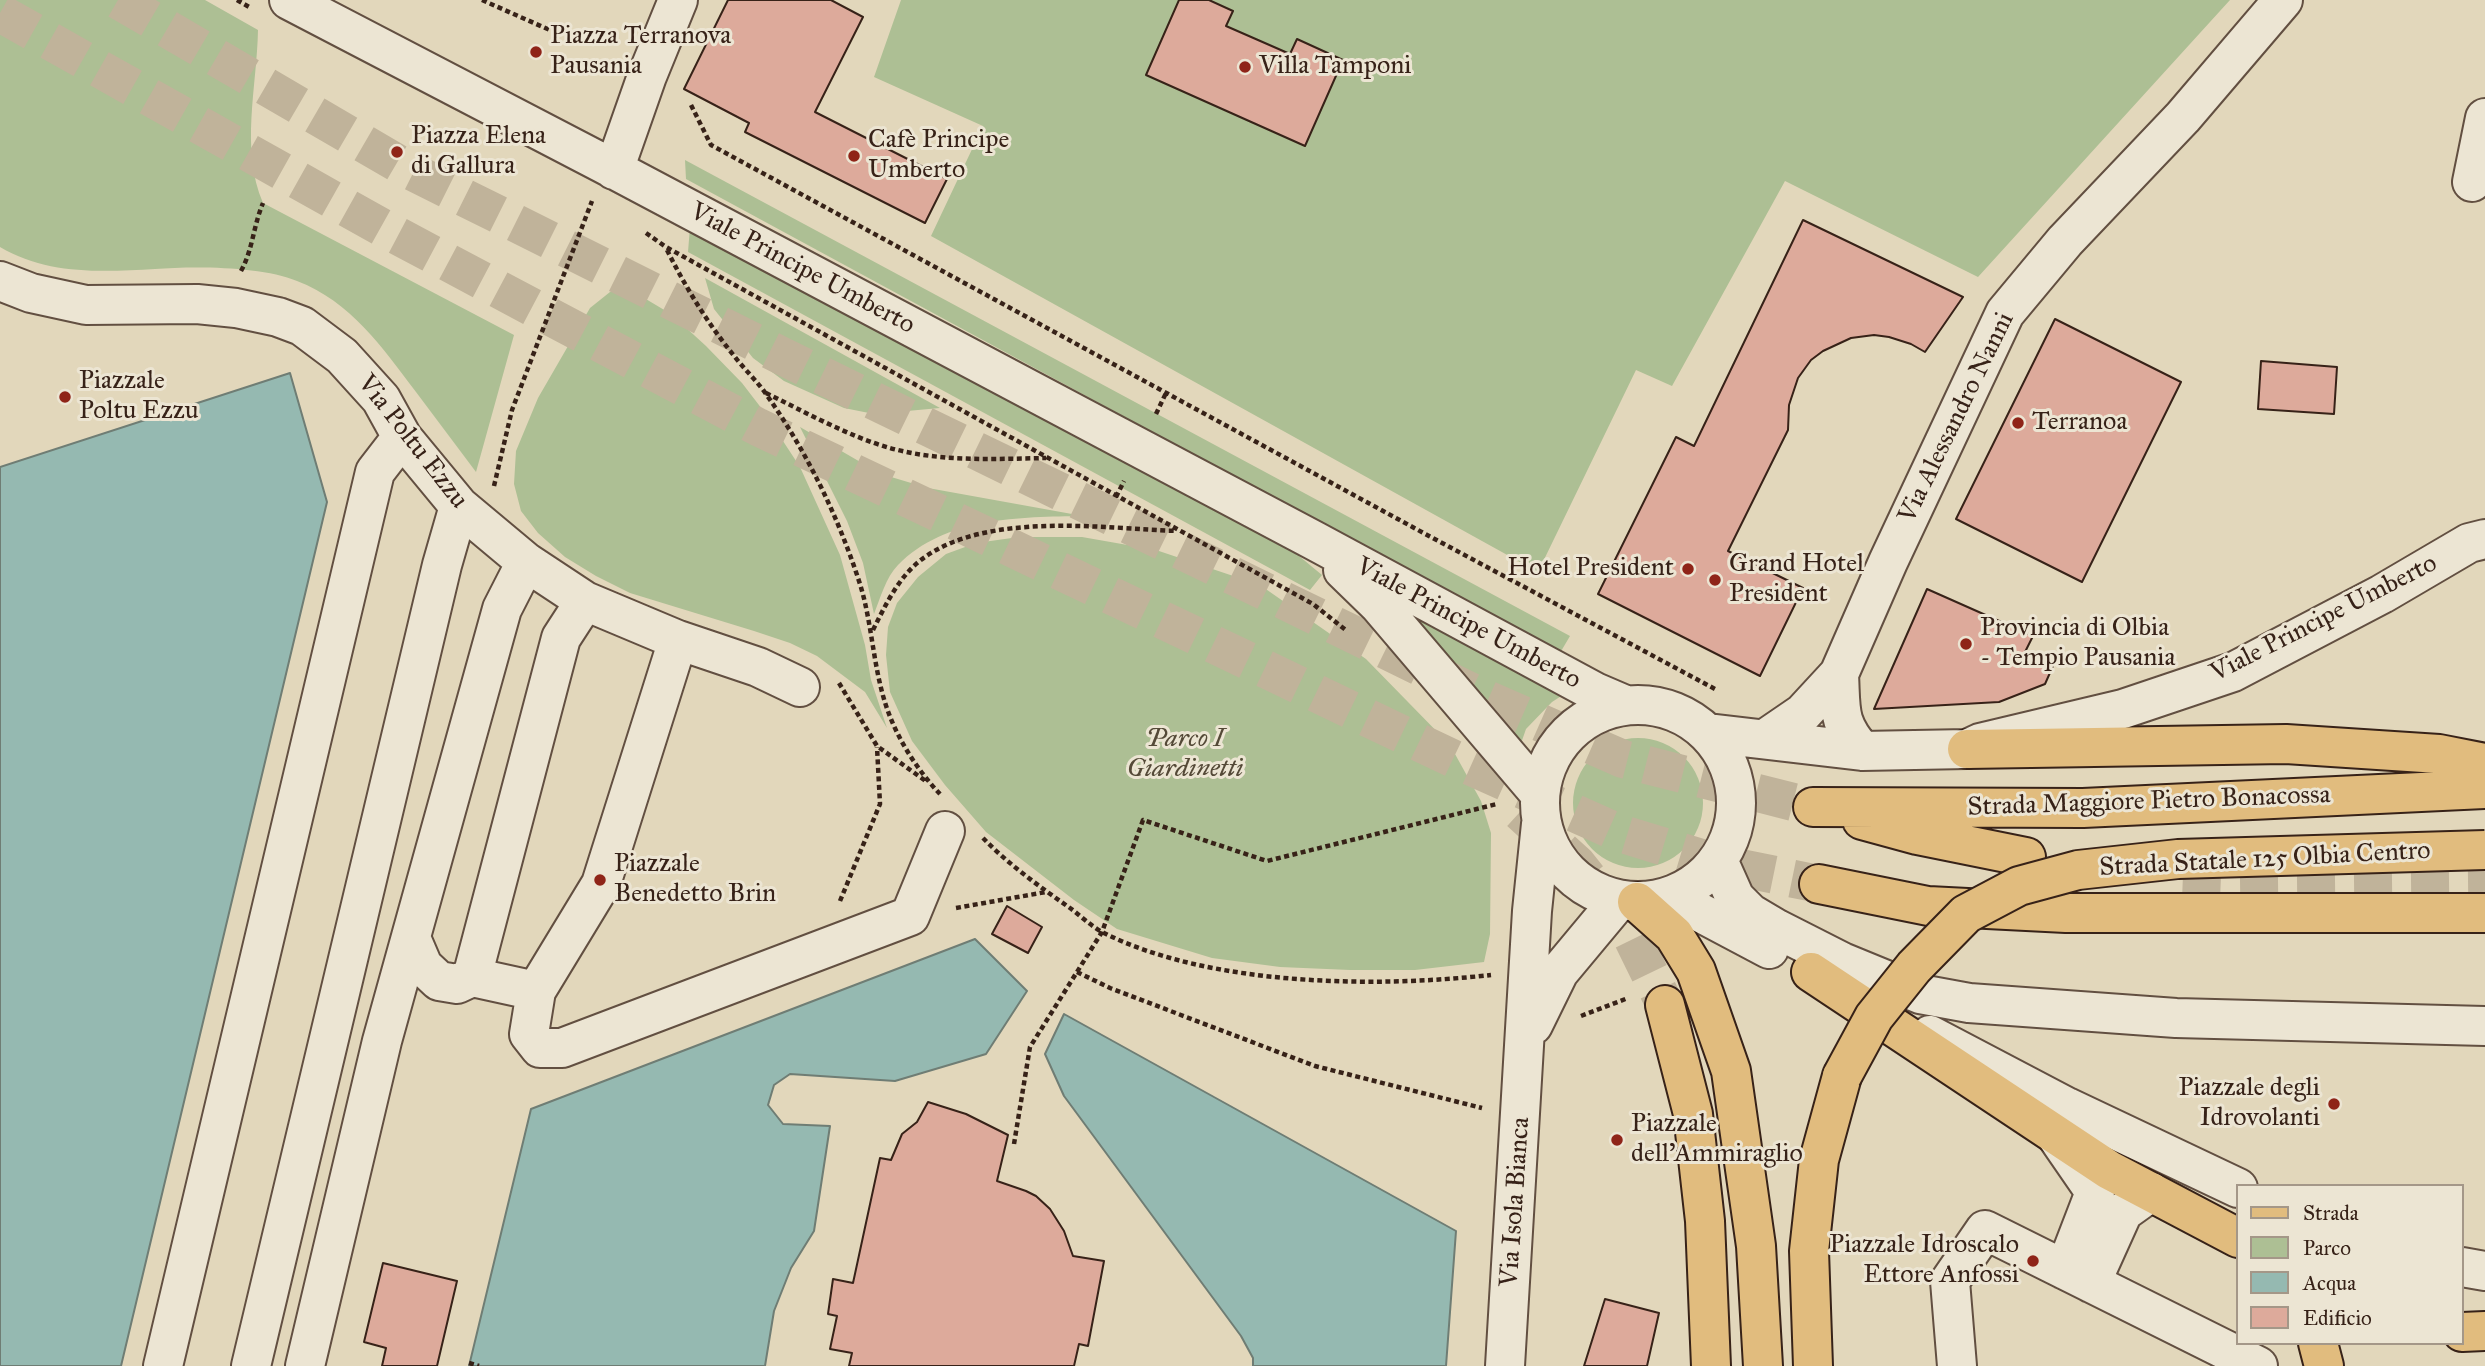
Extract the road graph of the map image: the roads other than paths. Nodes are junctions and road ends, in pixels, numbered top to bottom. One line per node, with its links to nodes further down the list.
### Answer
1 (678, 0): 5 (street)
2 (2283, 0): 15 (street, Via Alessandro Nanni)
3 (292, 1): 5 (street, Viale Principe Umberto)
4 (2485, 118): 6 (street)
5 (605, 181): 11 (street, Viale Principe Umberto)
6 (2472, 182)
7 (0, 282): 8 (street, Via Poltu Ezzu)
8 (401, 437): 9 (street, Via Poltu Ezzu); 52 (street)
9 (471, 516): 12 (street, Via Poltu Ezzu); 53 (street)
10 (2485, 539): 20 (street, Viale Principe Umberto)
11 (1315, 541): 17 (street, Viale Principe Umberto); 24 (street, Viale Principe Umberto)
12 (526, 562): 13 (street, Via Poltu Ezzu); 32 (street)
13 (585, 601): 14 (street, Via Poltu Ezzu); 34 (street)
14 (678, 640): 16 (street, Via Poltu Ezzu); 35 (street)
15 (1839, 674): 19 (street, Via Alessandro Nanni); 21 (street, Via Alessandro Nanni)
16 (800, 687)
17 (1623, 704): 18 (street); 24 (street)
18 (1708, 733): 19 (street, Viale Principe Umberto); 28 (street)
19 (1765, 739): 21 (street, Viale Principe Umberto)
20 (1967, 749): 21 (street, Viale Principe Umberto); 22 (main road)
21 (1862, 751)
22 (2485, 763)
23 (2485, 789): 27 (main road, Strada Maggiore Pietro Bonacossa)
24 (1540, 808): 30 (street); 38 (street, Via Isola Bianca)
25 (958, 823): 35 (street)
26 (2485, 850): 43 (main road, Strada Statale 125 Olbia Centro, bridge)
27 (2026, 857)
28 (1718, 860): 30 (street); 37 (street)
29 (1819, 884): 31 (main road)
30 (1642, 899): 33 (street); 38 (street, Via Isola Bianca); 57 (main road)
31 (2485, 913)
32 (411, 938): 34 (street); 54 (street)
33 (1811, 972): 39 (main road); 40 (street)
34 (472, 977): 35 (street)
35 (536, 991)
36 (1651, 1000): 56 (main road)
37 (2485, 1026)
38 (1526, 1039): 55 (street, Via Isola Bianca)
39 (2055, 1134): 41 (main road); 47 (street)
40 (2236, 1187)
41 (2151, 1192): 42 (main road); 47 (street)
42 (2236, 1237)
43 (1809, 1251): 58 (main road, Strada Statale 125 Olbia Centro); 59 (main road)
44 (1960, 1267): 47 (street); 60 (street); 61 (street)
45 (2464, 1267): 46 (street)
46 (2485, 1271)
47 (2078, 1276): 51 (street)
48 (2485, 1331): 49 (main road)
49 (2464, 1332)
50 (2319, 1345): 62 (main road)
51 (2244, 1363)
52 (163, 1366)
53 (251, 1366)
54 (305, 1366)
55 (1505, 1366)
56 (1711, 1366)
57 (1763, 1366)
58 (1813, 1366)
59 (1824, 1366)
60 (1935, 1366)
61 (1956, 1366)
62 (2324, 1366)

